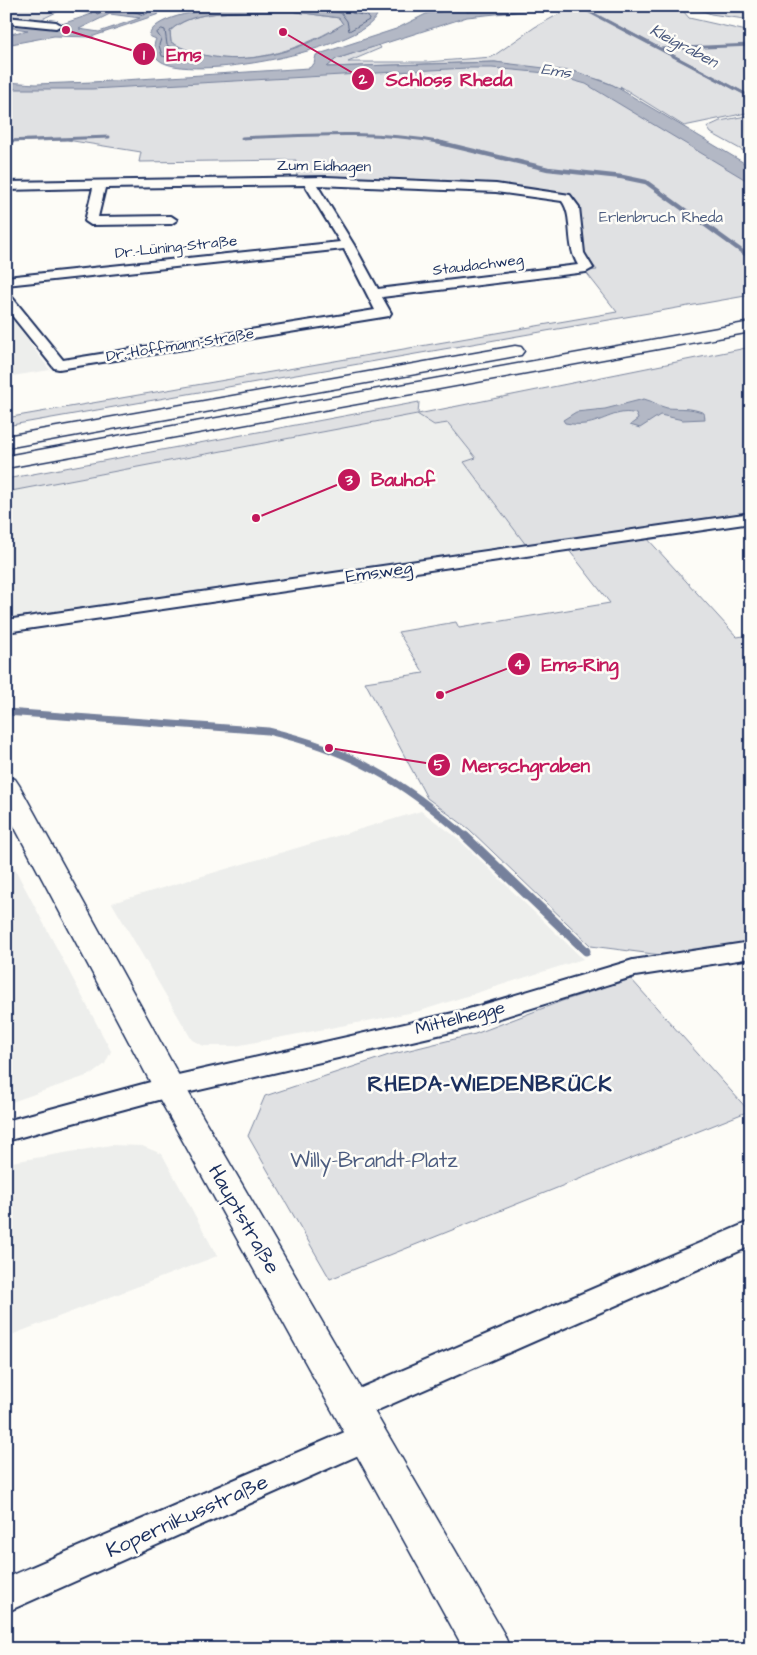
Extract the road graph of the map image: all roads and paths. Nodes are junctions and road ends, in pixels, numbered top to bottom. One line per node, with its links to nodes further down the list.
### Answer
1 (6, 20): 2 (street)
2 (56, 25)
3 (309, 182): 4 (street, Zum Eidhagen); 7 (street); 8 (street, Zum Eidhagen)
4 (100, 184): 5 (street, Zum Eidhagen); 6 (street)
5 (6, 186)
6 (171, 220)
7 (348, 245): 9 (street, Dr.-Lüning-Straße); 10 (street)
8 (586, 268): 10 (street, Staudachweg)
9 (6, 281)
10 (374, 294): 11 (street, Dr.-Hoffmann-Straße)
11 (6, 299)
12 (751, 328): 15 (main road)
13 (535, 347): 14 (main road)
14 (6, 442)
15 (6, 462)
16 (751, 518): 17 (street, Emsweg)
17 (6, 626)
18 (6, 785): 20 (main road, Hauptstraße)
19 (751, 950): 20 (street, Mittelhegge)
20 (170, 1087): 21 (street, Mittelhegge); 23 (main road, Hauptstraße)
21 (6, 1131)
22 (751, 1233): 23 (street)
23 (360, 1422): 24 (street, Kopernikusstraße); 25 (main road, Hauptstraße)
24 (6, 1595)
25 (488, 1649)

